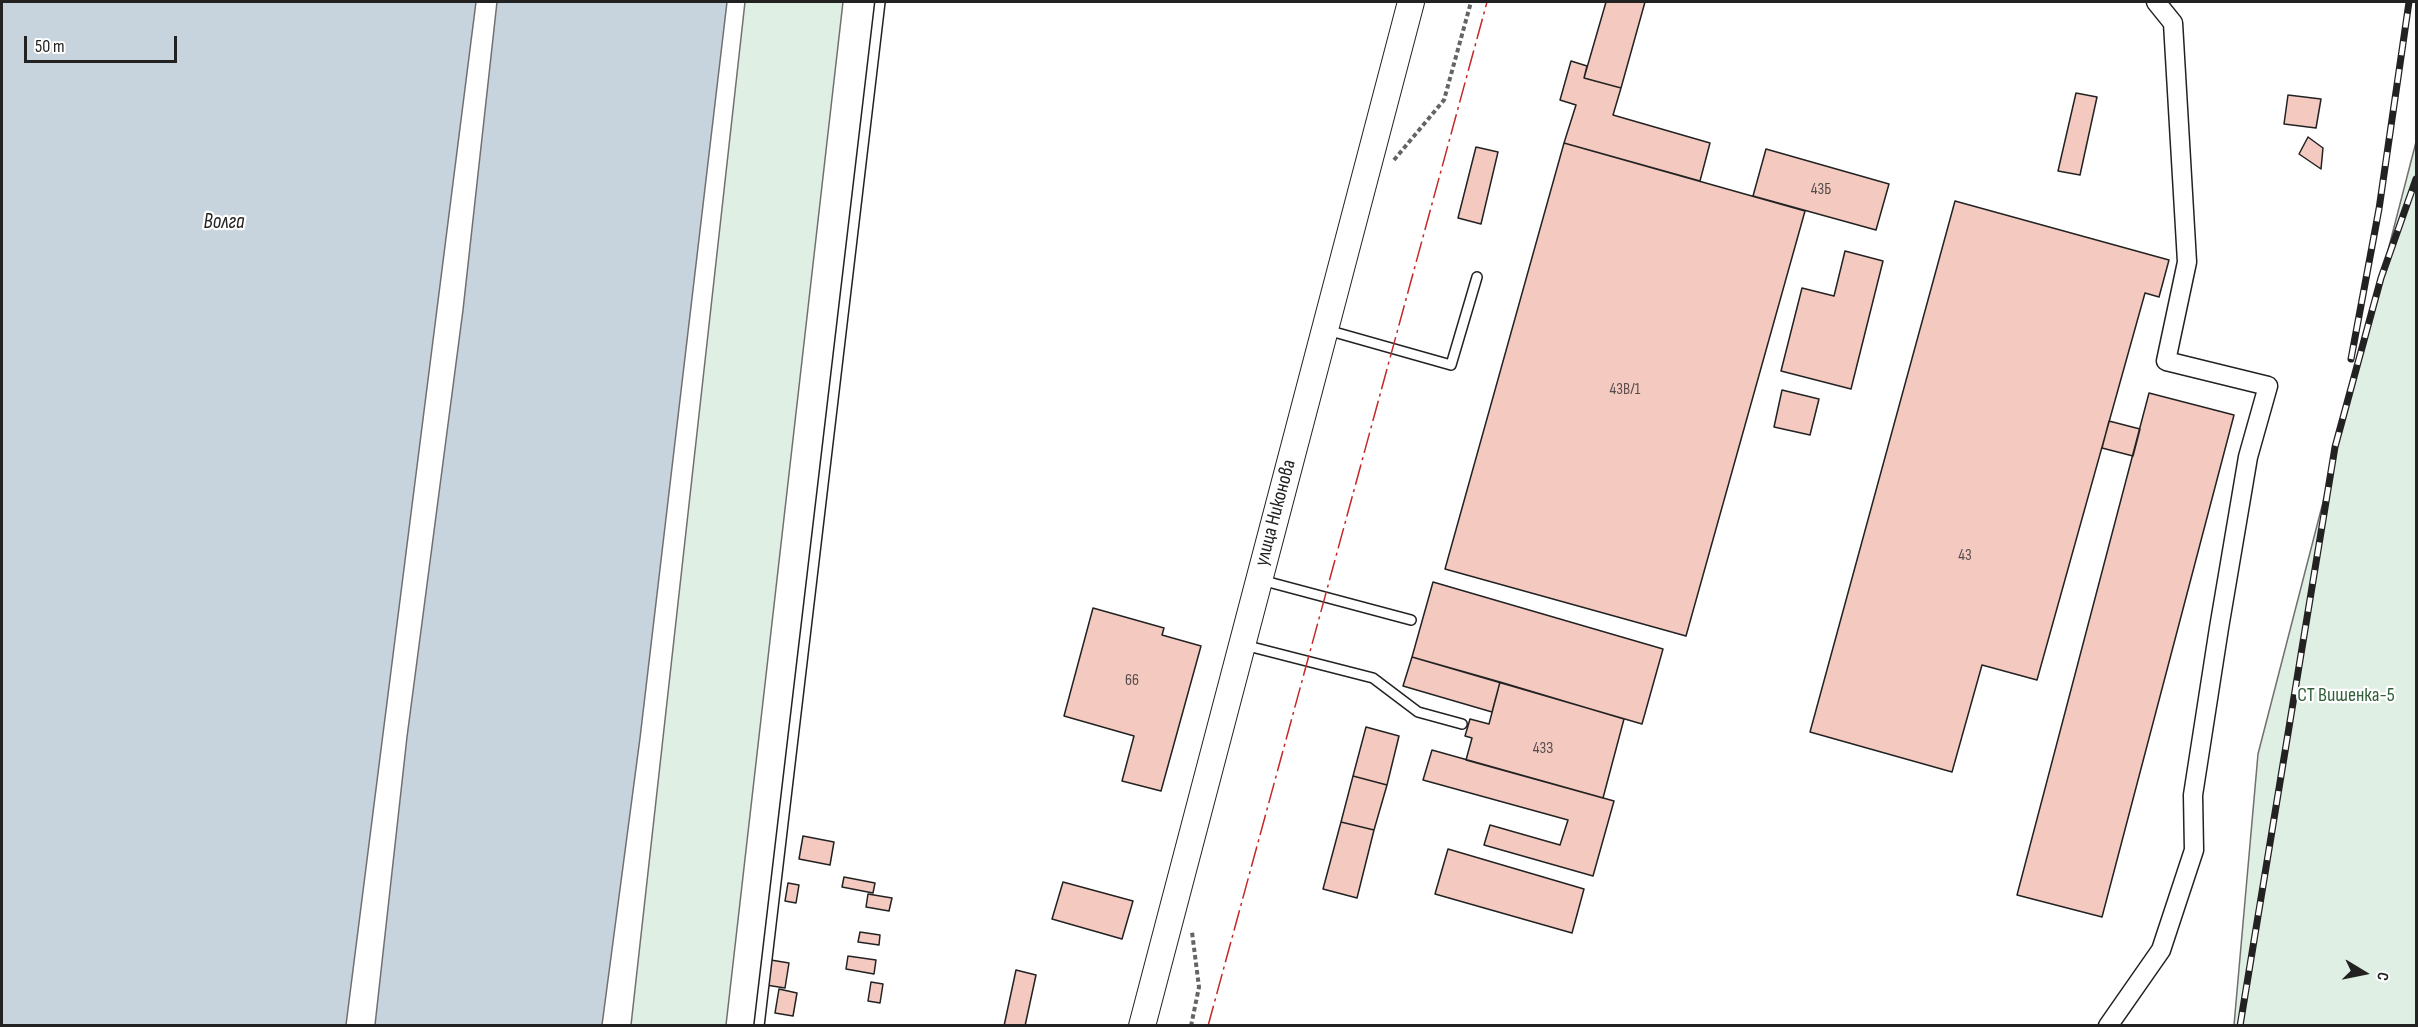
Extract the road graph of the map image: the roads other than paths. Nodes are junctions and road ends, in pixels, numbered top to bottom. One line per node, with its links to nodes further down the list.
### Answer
1 (880, 2): 11 (lane)
2 (1411, 2): 5 (main road, улица Никонова)
3 (2156, 2): 12 (street)
4 (1477, 277): 5 (lane)
5 (1325, 329): 6 (main road, улица Никонова)
6 (1259, 579): 7 (lane); 8 (main road, улица Никонова)
7 (1411, 620)
8 (1242, 644): 9 (lane); 10 (main road, улица Никонова)
9 (1461, 724)
10 (1146, 1025)
11 (759, 1026)
12 (2108, 1026)

